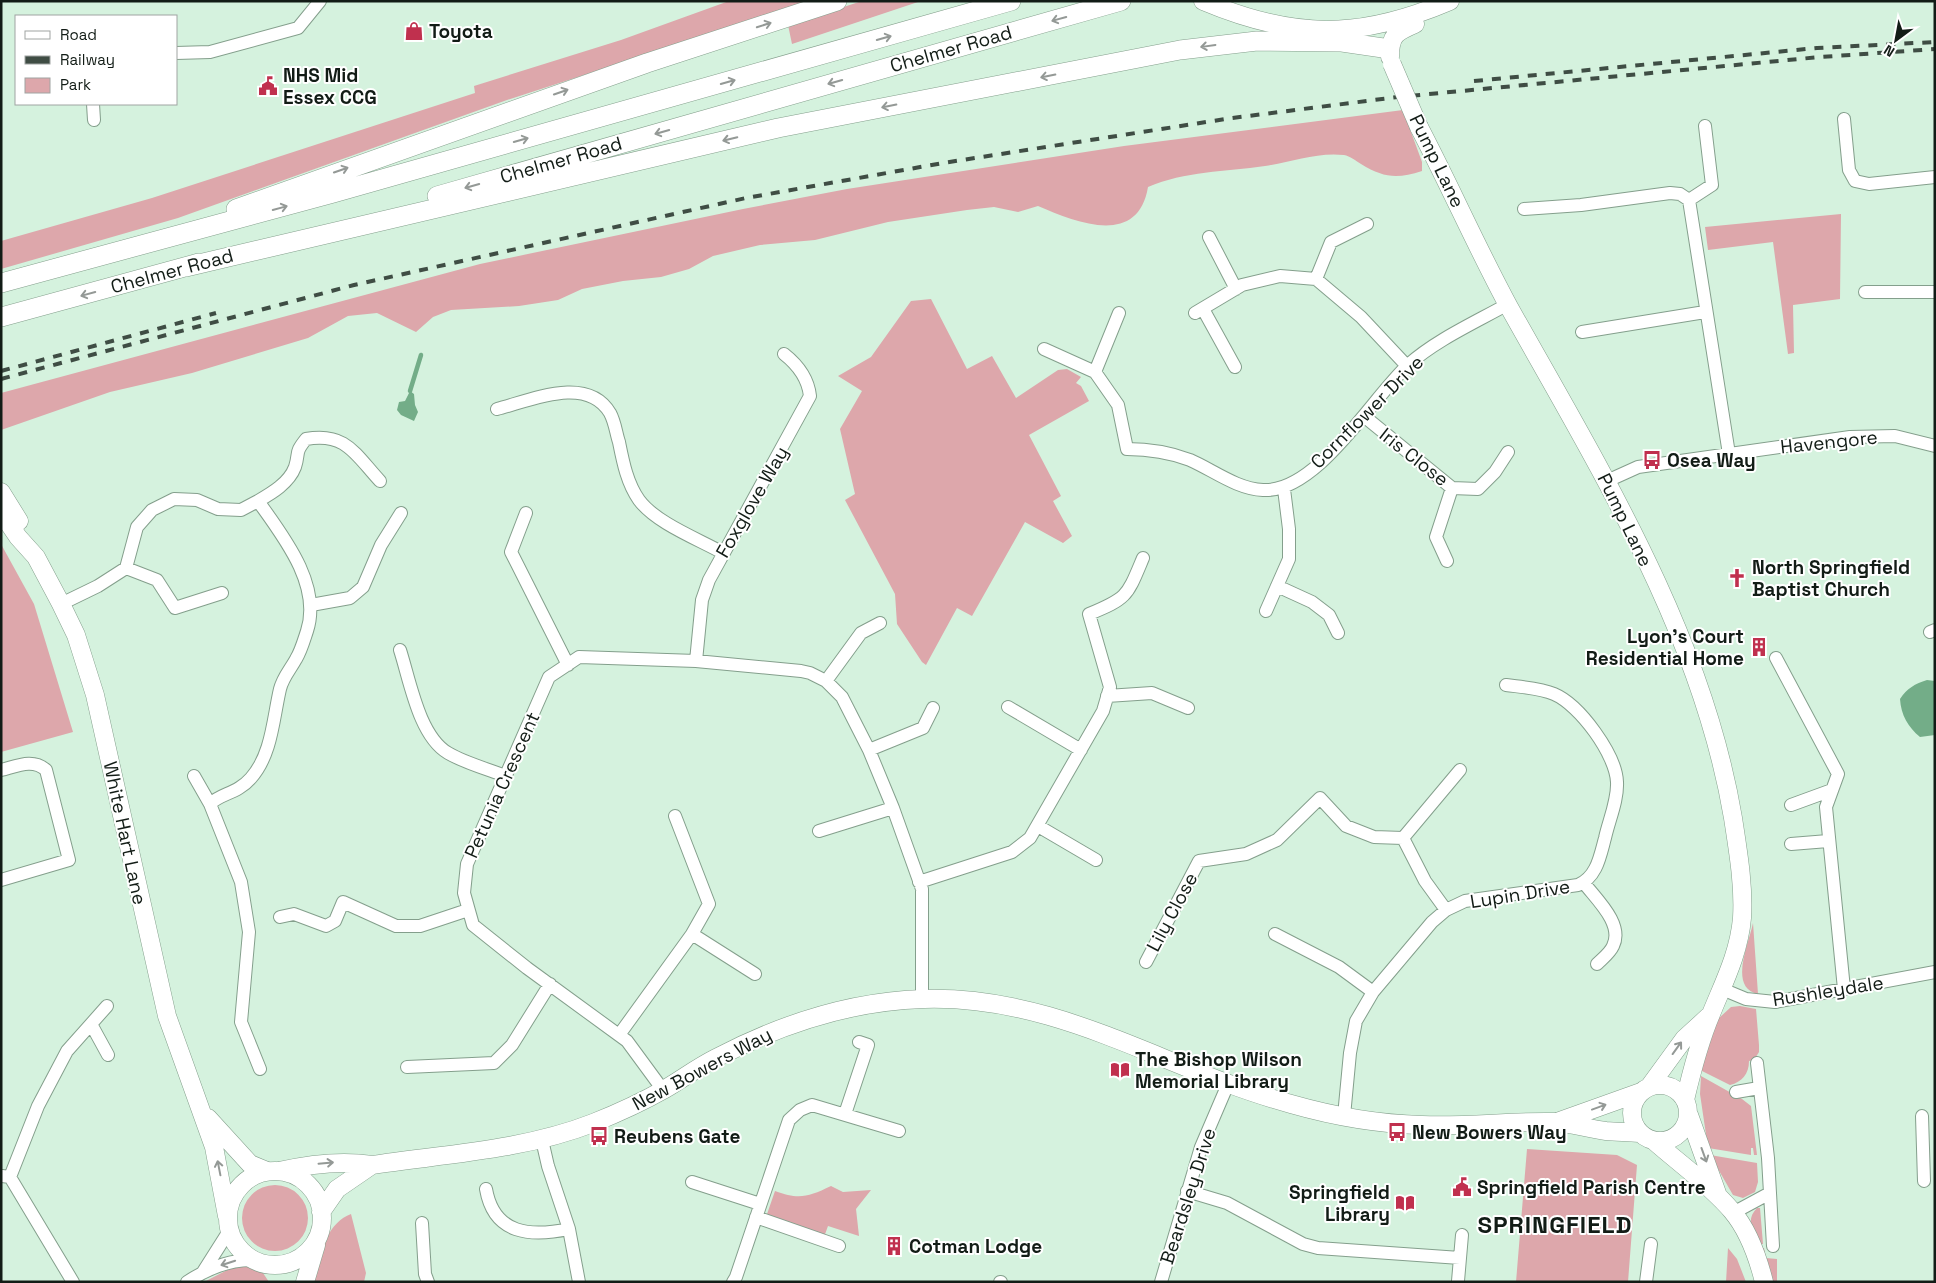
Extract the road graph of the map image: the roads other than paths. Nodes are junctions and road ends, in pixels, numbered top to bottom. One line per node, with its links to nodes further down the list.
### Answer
1 (320, 1): 11 (street)
2 (837, 1): 22 (main road, one-way to 2)
3 (1010, 1): 22 (main road, Chelmer Road, one-way to 3)
4 (1203, 1): 8 (street)
5 (1450, 1): 9 (street)
6 (1460, 1): 12 (street)
7 (1113, 4): 23 (main road, Chelmer Road, one-way to 23)
8 (1318, 30): 9 (street); 10 (main road)
9 (1351, 30): 12 (street)
10 (1257, 41): 12 (main road); 23 (main road, one-way to 23)
11 (178, 52)
12 (1388, 56): 29 (street, Pump Lane, bridge)
13 (93, 105): 15 (street)
14 (1844, 119): 17 (street)
15 (94, 120)
16 (1705, 126): 18 (street)
17 (1935, 177)
18 (1689, 200): 19 (street); 30 (street)
19 (1524, 209)
20 (1367, 224): 24 (street)
21 (1209, 237): 26 (street)
22 (149, 243): 25 (main road, Chelmer Road)
23 (186, 267): 32 (main road, Chelmer Road, one-way to 32)
24 (1316, 279): 26 (street); 36 (street)
25 (1, 283)
26 (1236, 289): 37 (street)
27 (1864, 292): 28 (street)
28 (1935, 292)
29 (1508, 304): 36 (street, Cornflower Drive); 45 (street, Pump Lane)
30 (1705, 312): 33 (street); 43 (street)
31 (1120, 313): 38 (street)
32 (1, 317)
33 (1582, 332)
34 (1044, 349): 38 (street)
35 (784, 354): 53 (street, Foxglove Way)
36 (1407, 366): 40 (street, Cornflower Drive)
37 (1235, 367)
38 (1095, 372): 47 (street)
39 (496, 409): 53 (street)
40 (1365, 417): 46 (street, Iris Close); 47 (street, Cornflower Drive)
41 (1935, 446): 43 (street, Havengore)
42 (1508, 452): 46 (street, Iris Close)
43 (1729, 454): 45 (street, Havengore)
44 (380, 481): 49 (street)
45 (1607, 481): 105 (street, Pump Lane)
46 (1452, 488): 56 (street)
47 (1284, 489): 58 (street)
48 (1, 492): 54 (street, White Hart Lane)
49 (258, 501): 57 (street); 61 (street)
50 (1, 512): 54 (street, White Hart Lane)
51 (401, 513): 61 (street)
52 (526, 513): 68 (street)
53 (723, 553): 67 (street, Foxglove Way)
54 (36, 557): 60 (street, White Hart Lane)
55 (1143, 558): 71 (street)
56 (1448, 561)
57 (126, 568): 59 (street); 60 (street)
58 (1277, 586): 62 (street); 64 (street)
59 (222, 593)
60 (61, 604): 124 (street, White Hart Lane)
61 (311, 605): 82 (street)
62 (1266, 611)
63 (880, 623): 69 (street)
64 (1338, 634)
65 (400, 650): 80 (street)
66 (1776, 658): 81 (street)
67 (696, 661): 68 (street, Petunia Crescent); 69 (street, Petunia Crescent)
68 (568, 665): 80 (street, Petunia Crescent)
69 (826, 681): 75 (street, Petunia Crescent)
70 (1506, 685): 94 (street, Lupin Drive)
71 (1107, 696): 74 (street); 76 (street)
72 (1008, 707): 76 (street)
73 (933, 708): 75 (street)
74 (1188, 708)
75 (869, 750): 84 (street, Petunia Crescent)
76 (1082, 750): 86 (street)
77 (1, 770): 92 (street)
78 (1460, 770): 88 (street)
79 (194, 776): 82 (street)
80 (506, 776): 95 (street, Petunia Crescent)
81 (1832, 790): 83 (street); 89 (street)
82 (210, 804): 117 (street)
83 (1791, 805)
84 (893, 808): 87 (street); 93 (street, Petunia Crescent)
85 (675, 816): 98 (street)
86 (1038, 826): 91 (street); 93 (street)
87 (819, 831)
88 (1403, 838): 96 (street); 100 (street, Lily Close)
89 (1828, 840): 90 (street); 106 (street)
90 (1791, 844)
91 (1096, 860)
92 (1, 880)
93 (919, 882): 108 (street, Petunia Crescent)
94 (1584, 883): 96 (street, Lupin Drive); 101 (street, Lupin Drive)
95 (468, 910): 97 (street); 104 (street, Petunia Crescent)
96 (1446, 910): 107 (street, Lupin Drive)
97 (280, 917)
98 (692, 934): 103 (street); 112 (street)
99 (1275, 934): 107 (street)
100 (1146, 962)
101 (1597, 964)
102 (1935, 972): 106 (street, Rushleydale)
103 (755, 974)
104 (550, 984): 112 (street, Petunia Crescent); 116 (street)
105 (1722, 989): 106 (street, Rushleydale); 110 (street, Pump Lane)
106 (1844, 989)
107 (1373, 992): 126 (street, Lupin Drive)
108 (922, 999): 118 (street, New Bowers Way); 120 (street, New Bowers Way)
109 (107, 1006): 111 (street)
110 (1711, 1014): 121 (street, Pump Lane, one-way to 110); 123 (street, Pump Lane)
111 (91, 1024): 114 (street); 135 (street)
112 (619, 1035): 120 (street, Petunia Crescent)
113 (859, 1042): 125 (street)
114 (108, 1055)
115 (1757, 1062): 119 (street)
116 (407, 1067)
117 (260, 1069)
118 (1228, 1084): 126 (street, New Bowers Way); 139 (street, Beardsley Drive)
119 (1759, 1088): 122 (street); 140 (street)
120 (663, 1090): 132 (street, New Bowers Way)
121 (1645, 1090): 123 (street); 128 (street, New Bowers Way, one-way to 121); 131 (street, Pump Lane)
122 (1736, 1092)
123 (1687, 1107): 131 (street, Pump Lane); 141 (street, one-way to 141)
124 (204, 1114): 134 (street, White Hart Lane); 147 (street, White Hart Lane, one-way to 124)
125 (845, 1114): 130 (street); 142 (street)
126 (1344, 1116): 128 (street, New Bowers Way)
127 (1922, 1116): 129 (street)
128 (1556, 1122): 131 (street, New Bowers Way)
129 (1929, 1129): 136 (street)
130 (899, 1131)
131 (1647, 1137): 141 (street)
132 (542, 1140): 133 (street, New Bowers Way); 148 (street)
133 (372, 1165): 134 (street, New Bowers Way, one-way to 133); 143 (street, New Bowers Way)
134 (273, 1171): 143 (street); 147 (street)
135 (6, 1177): 158 (street)
136 (1924, 1181)
137 (692, 1182): 142 (street)
138 (486, 1189): 148 (street)
139 (1186, 1191): 154 (street); 165 (street, Beardsley Drive)
140 (1770, 1193): 144 (street); 153 (street)
141 (1718, 1196): 144 (street)
142 (760, 1204): 145 (street)
143 (321, 1212): 150 (street)
144 (1733, 1213): 167 (street)
145 (756, 1217): 152 (street); 164 (street)
146 (422, 1223): 162 (street)
147 (228, 1224): 155 (street); 156 (street)
148 (569, 1229): 163 (street)
149 (1462, 1235): 154 (street)
150 (318, 1237): 155 (street); 161 (street)
151 (1651, 1244): 166 (street)
152 (838, 1246)
153 (1773, 1246)
154 (1460, 1258): 157 (street)
155 (262, 1263): 156 (street, one-way to 156); 160 (street)
156 (203, 1272): 159 (street)
157 (1458, 1280)
158 (73, 1282)
159 (187, 1282)
160 (280, 1282)
161 (305, 1282)
162 (428, 1282)
163 (579, 1282)
164 (733, 1282)
165 (1161, 1282)
166 (1646, 1282)
167 (1764, 1282)

